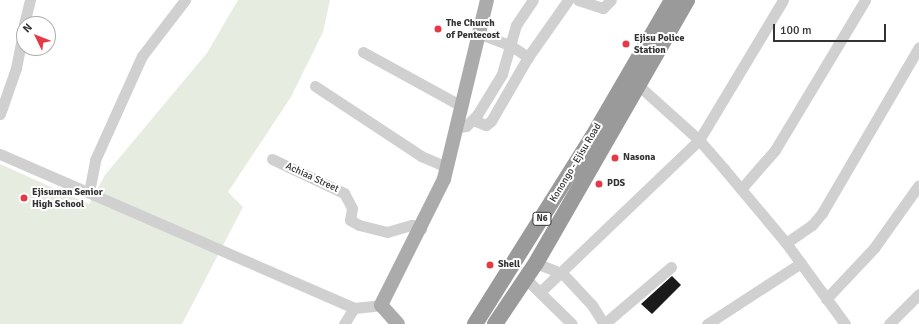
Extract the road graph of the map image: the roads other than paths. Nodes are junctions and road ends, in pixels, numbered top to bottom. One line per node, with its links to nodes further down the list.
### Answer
1 (30, 0): 12 (street)
2 (185, 0): 31 (street)
3 (487, 0): 13 (main road)
4 (533, 0): 14 (street)
5 (568, 0): 18 (street)
6 (578, 0): 7 (street)
7 (611, 0)
8 (672, 0): 46 (highway, Konongo - Ejisu Road / N6)
9 (688, 0): 19 (highway, Konongo - Ejisu Road / N6)
10 (783, 0): 25 (street)
11 (865, 0): 30 (street)
12 (26, 16)
13 (478, 33): 14 (street); 21 (main road)
14 (510, 45): 18 (street); 23 (street)
15 (919, 47): 33 (street)
16 (363, 52): 21 (street)
17 (18, 56): 22 (street)
18 (528, 57): 23 (street)
19 (638, 85): 25 (street); 34 (highway, Konongo - Ejisu Road / N6)
20 (315, 86): 28 (street)
21 (460, 105): 24 (main road)
22 (0, 114)
23 (474, 120): 24 (street)
24 (454, 128): 28 (main road)
25 (699, 140): 30 (street); 37 (street)
26 (0, 154): 31 (street)
27 (272, 159): 32 (street, Achiaa Street)
28 (447, 167): 32 (main road)
29 (919, 186): 41 (street)
30 (741, 189): 33 (street)
31 (89, 192): 43 (street)
32 (421, 229): 42 (main road)
33 (786, 243): 35 (street)
34 (536, 262): 37 (street); 38 (highway, Konongo - Ejisu Road / N6)
35 (801, 263): 41 (street); 50 (street)
36 (671, 267): 49 (street)
37 (563, 274): 39 (street); 49 (street)
38 (526, 279): 39 (street); 47 (highway, Konongo - Ejisu Road / N6)
39 (540, 292): 48 (street)
40 (919, 294): 52 (street)
41 (826, 299): 51 (street)
42 (381, 305): 43 (street); 45 (main road)
43 (354, 308): 44 (street)
44 (344, 324)
45 (398, 324)
46 (475, 324)
47 (495, 324)
48 (572, 324)
49 (604, 324)
50 (707, 324)
51 (845, 324)
52 (889, 324)

